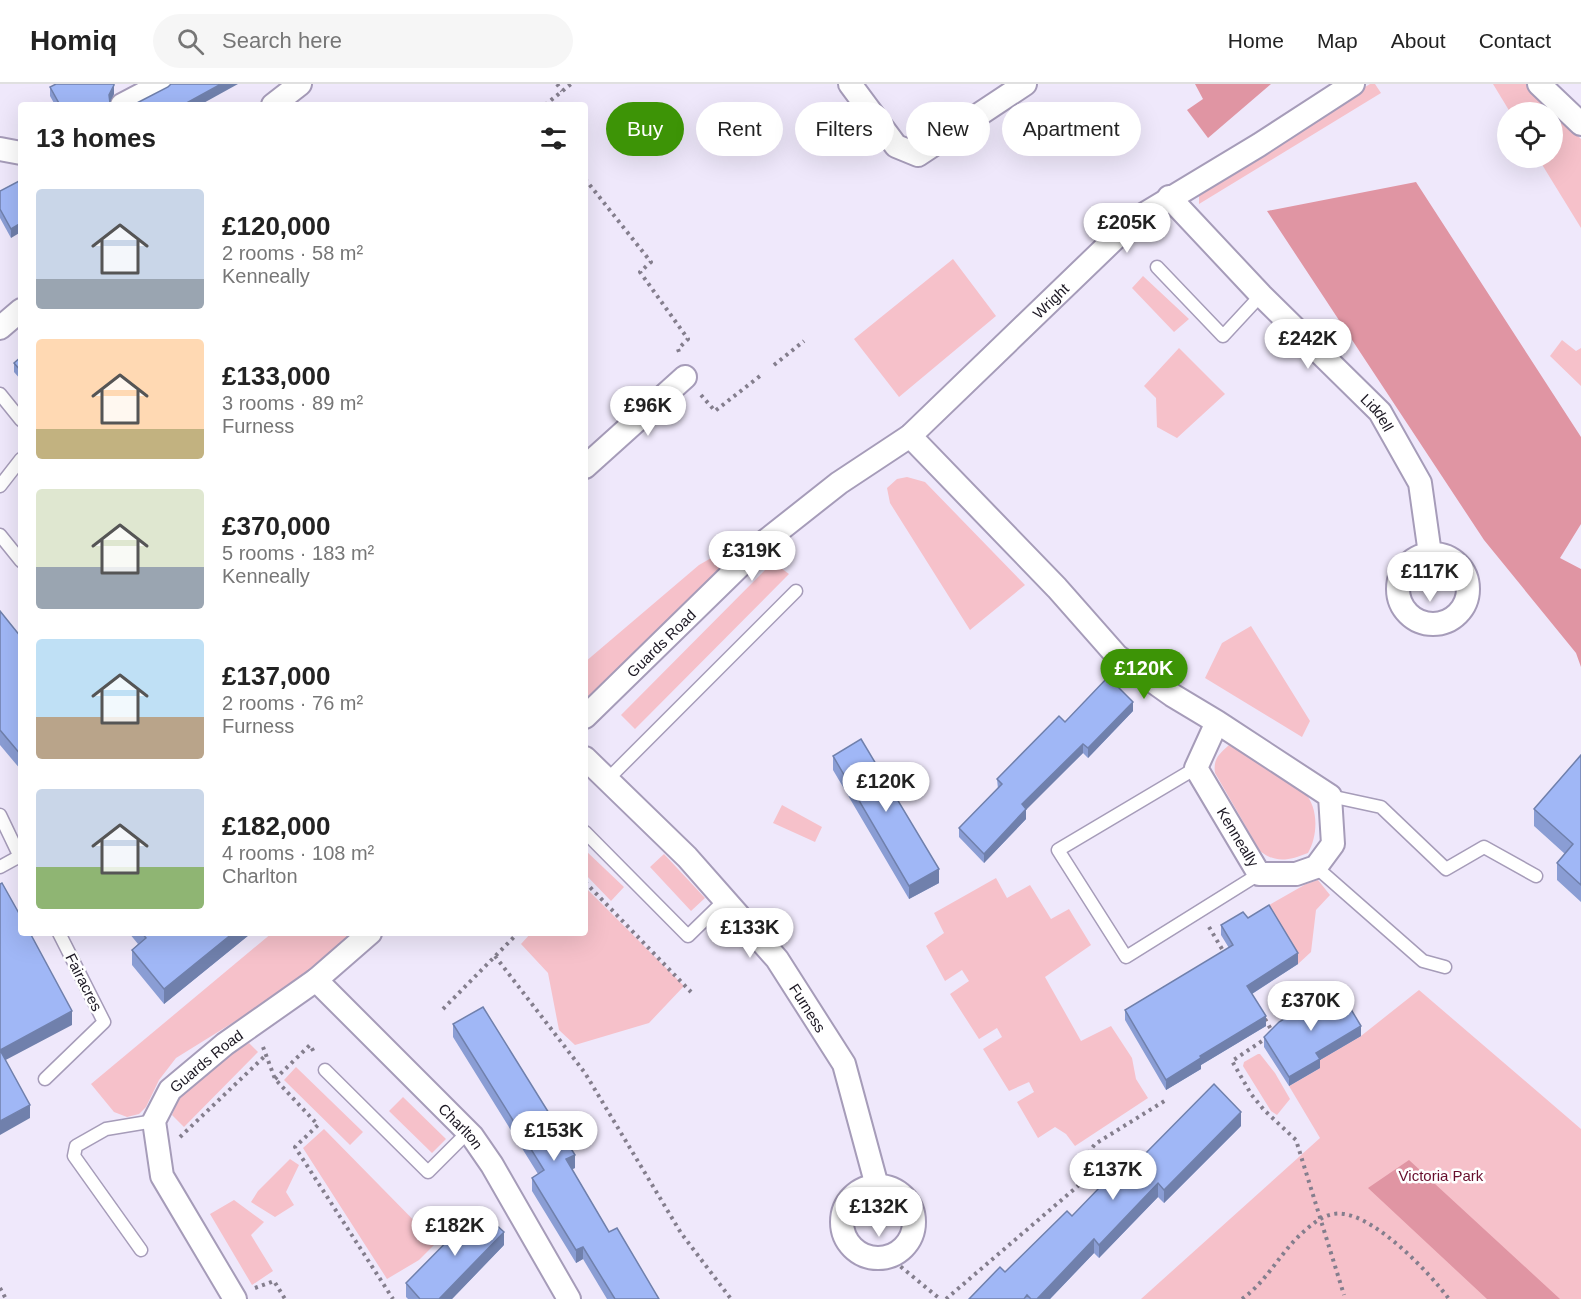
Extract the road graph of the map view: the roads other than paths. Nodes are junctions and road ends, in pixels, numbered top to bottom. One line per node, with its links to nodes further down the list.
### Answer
1 (162, 84): 7 (street)
2 (300, 84): 8 (street)
3 (850, 84): 4 (street)
4 (1025, 84)
5 (1353, 84): 12 (street, Wright)
6 (1539, 84): 9 (street)
7 (128, 102)
8 (277, 102)
9 (1581, 124)
10 (0, 149): 11 (street)
11 (18, 152)
12 (1169, 197): 14 (street, Liddell); 20 (street, Wright)
13 (1157, 267): 14 (lane)
14 (1261, 295): 25 (street, Liddell)
15 (18, 313): 16 (street)
16 (0, 328)
17 (685, 377): 22 (street)
18 (0, 394): 19 (lane)
19 (18, 416)
20 (910, 436): 28 (street, Guards Road); 29 (street)
21 (18, 463): 23 (lane)
22 (588, 465)
23 (0, 486)
24 (0, 535): 26 (lane)
25 (1430, 554)
26 (18, 557)
27 (796, 591): 32 (lane)
28 (588, 714)
29 (1217, 722): 31 (street); 33 (street)
30 (588, 761): 32 (street, Furness)
31 (1196, 768): 40 (street, Kenneally); 40 (lane)
32 (607, 780): 42 (street, Furness)
33 (1330, 796): 39 (street); 41 (lane)
34 (0, 815): 36 (lane)
35 (588, 835): 42 (lane)
36 (18, 853)
37 (18, 858): 38 (lane)
38 (0, 867)
39 (1316, 867): 40 (street, Kenneally); 45 (lane)
40 (1259, 873)
41 (1536, 876)
42 (724, 900): 51 (street, Furness)
43 (61, 936): 48 (lane, Fairacres)
44 (367, 936): 46 (street, Guards Road)
45 (1445, 967)
46 (316, 980): 49 (street, Guards Road); 50 (street, Charlton)
47 (326, 1070): 50 (lane)
48 (45, 1079)
49 (154, 1121): 52 (lane); 53 (street)
50 (468, 1132): 54 (street, Charlton)
51 (877, 1186): 51 (street)
52 (141, 1250)
53 (234, 1297)
54 (569, 1299)

